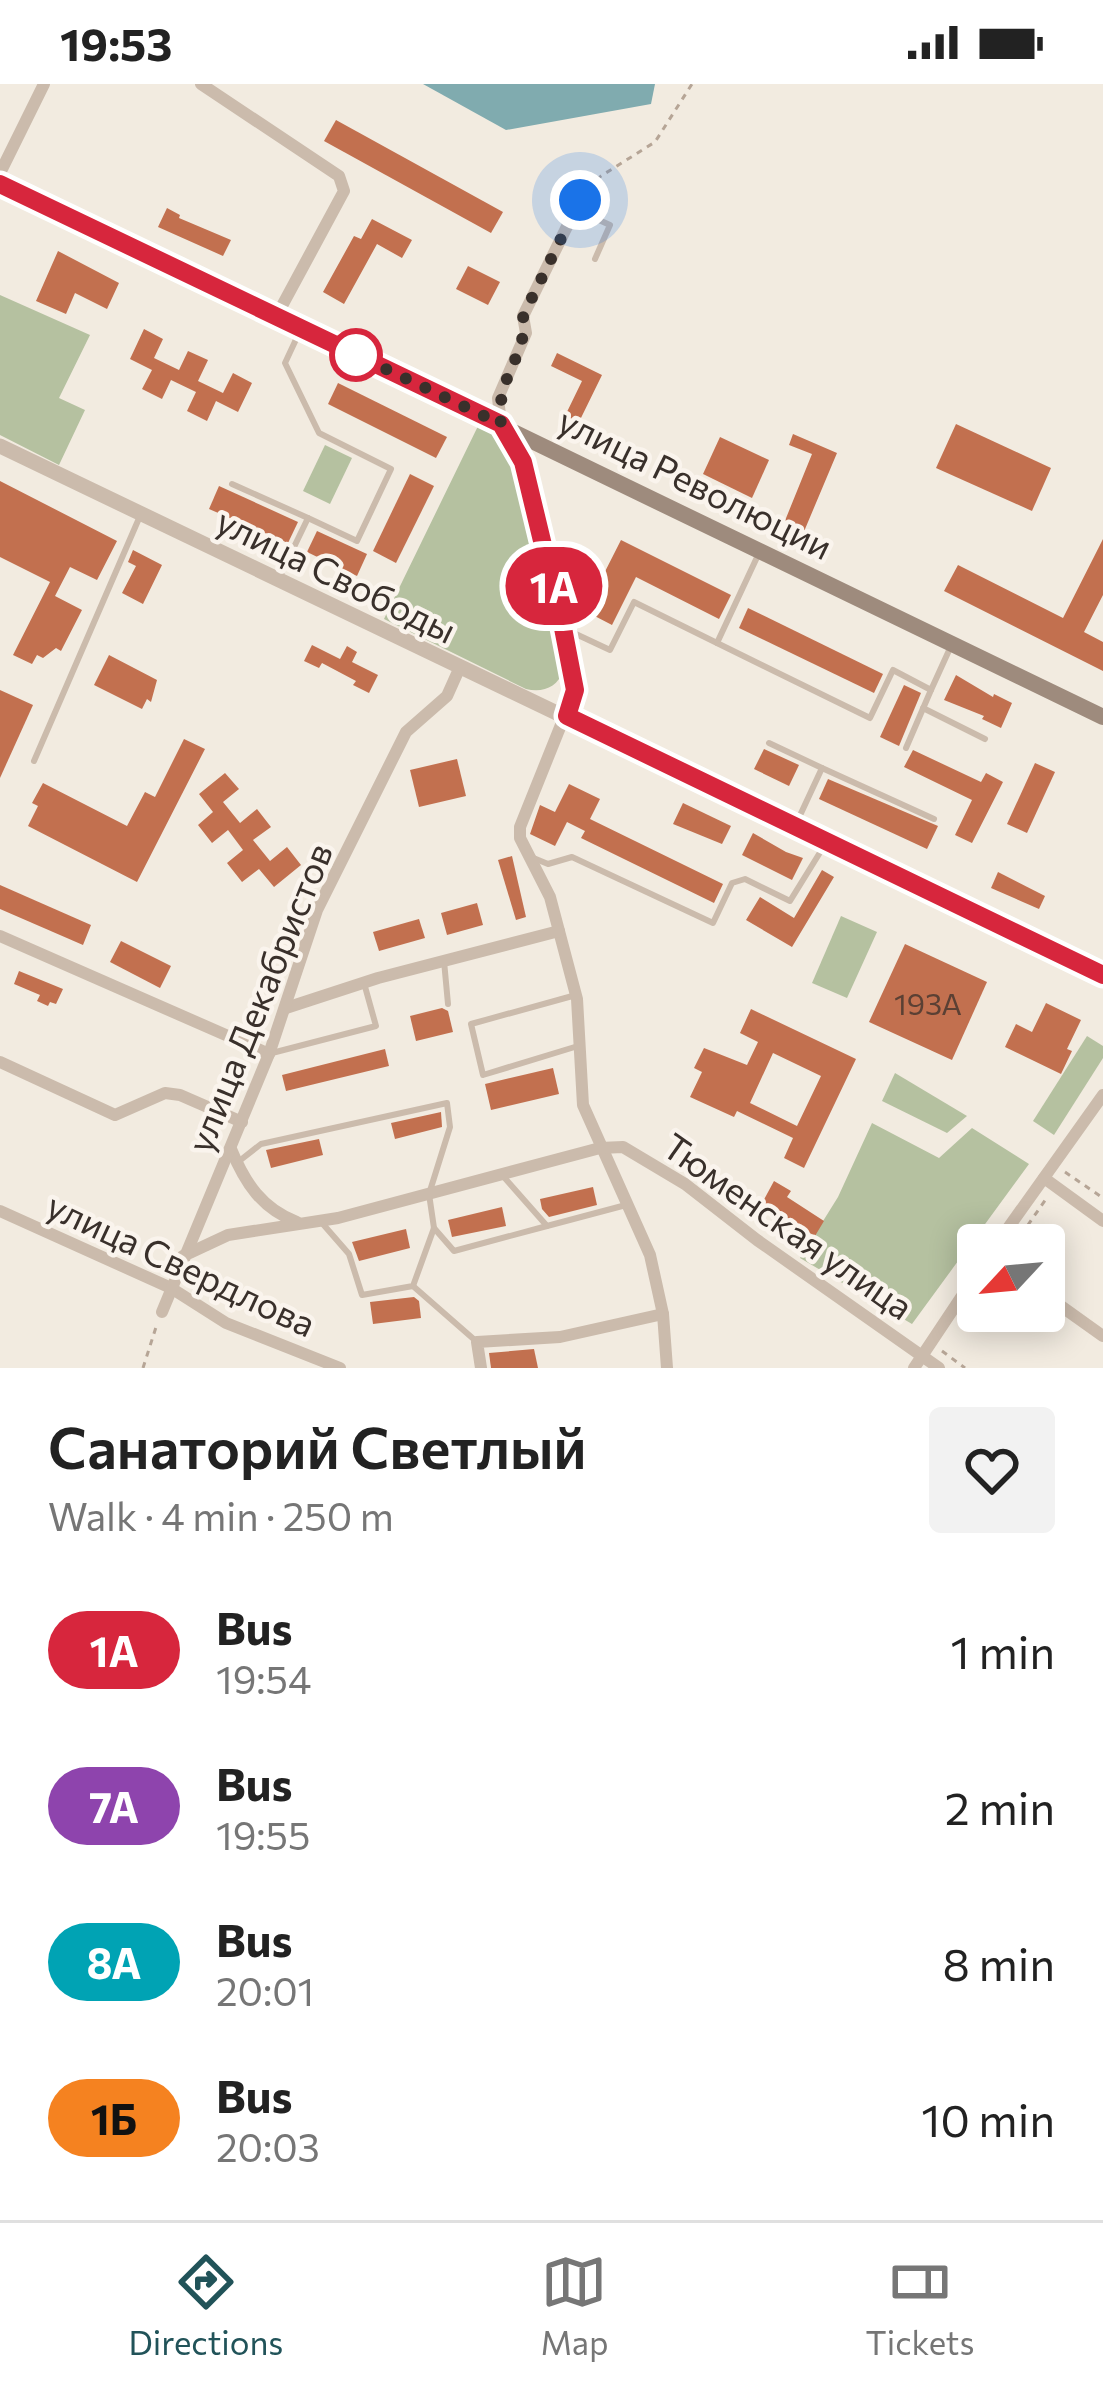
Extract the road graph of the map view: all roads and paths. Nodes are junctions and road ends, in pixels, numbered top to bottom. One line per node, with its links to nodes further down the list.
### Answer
1 (44, 84): 4 (street)
2 (201, 84): 8 (street)
3 (692, 84): 6 (path)
4 (0, 173)
5 (0, 184): 8 (main road, улица Революции)
6 (578, 204): 7 (lane); 10 (street)
7 (595, 259)
8 (276, 317): 9 (main road, улица Революции)
9 (300, 329): 10 (main road, улица Революции); 14 (lane)
10 (501, 424): 15 (main road, улица Революции); 17 (street)
11 (0, 446): 13 (street, улица Свободы)
12 (232, 484): 14 (lane)
13 (141, 514): 16 (street, улица Свободы); 28 (lane)
14 (308, 518): 16 (lane)
15 (760, 550): 18 (lane); 19 (main road, улица Революции)
16 (278, 579): 20 (street, улица Свободы)
17 (563, 628): 18 (lane); 23 (street)
18 (717, 643): 21 (lane)
19 (952, 644): 21 (lane); 24 (main road, улица Революции)
20 (460, 667): 23 (street, улица Свободы); 41 (street, улица Декабристов)
21 (932, 690): 22 (lane)
22 (923, 708): 25 (lane); 27 (lane)
23 (567, 716): 31 (street, улица Свободы); 33 (street)
24 (1103, 717)
25 (985, 740)
26 (769, 743): 29 (lane)
27 (906, 748)
28 (34, 761)
29 (822, 768): 30 (lane); 31 (lane)
30 (934, 819)
31 (795, 828): 32 (street, улица Свободы)
32 (826, 843): 33 (lane); 37 (street, улица Свободы)
33 (528, 856): 34 (street)
34 (559, 931): 36 (street); 39 (street)
35 (0, 936): 43 (street)
36 (444, 961): 38 (street); 40 (lane)
37 (1103, 975)
38 (364, 982): 41 (street); 43 (lane)
39 (576, 995): 42 (street); 42 (lane)
40 (448, 1004)
41 (286, 1008): 43 (street, улица Декабристов)
42 (582, 1045): 47 (street)
43 (269, 1054): 46 (street, улица Декабристов)
44 (0, 1062): 46 (street)
45 (1103, 1095): 51 (street)
46 (242, 1122): 48 (street, улица Декабристов)
47 (600, 1148): 50 (street, улица Свердлова); 55 (street); 74 (street, Тюменская улица)
48 (234, 1156): 52 (lane); 59 (street); 64 (street, улица Декабристов)
49 (1066, 1172): 53 (path)
50 (502, 1174): 52 (street, улица Свердлова); 62 (lane)
51 (1044, 1178): 58 (street); 60 (street)
52 (429, 1194): 57 (street, улица Свердлова); 63 (lane)
53 (1103, 1198)
54 (1046, 1199): 61 (path)
55 (630, 1204): 62 (lane); 70 (street)
56 (0, 1211): 66 (street, улица Свердлова)
57 (319, 1220): 59 (street, улица Свердлова); 65 (lane)
58 (1103, 1221)
59 (298, 1222): 64 (street, улица Свердлова)
60 (1011, 1224)
61 (1029, 1224)
62 (547, 1226): 63 (lane)
63 (434, 1228): 65 (lane)
64 (183, 1256): 66 (street, улица Декабристов)
65 (412, 1286): 72 (lane)
66 (170, 1288): 69 (street, улица Декабристов); 76 (street, улица Свердлова)
67 (957, 1303): 74 (street)
68 (1065, 1309): 71 (street)
69 (162, 1312): 75 (path)
70 (663, 1315): 72 (street); 78 (street)
71 (1103, 1336)
72 (477, 1342): 77 (street)
73 (940, 1349): 81 (path)
74 (922, 1355): 79 (street); 80 (street, Тюменская улица)
75 (143, 1368)
76 (340, 1368)
77 (481, 1368)
78 (668, 1368)
79 (914, 1368)
80 (939, 1368)
81 (965, 1368)

